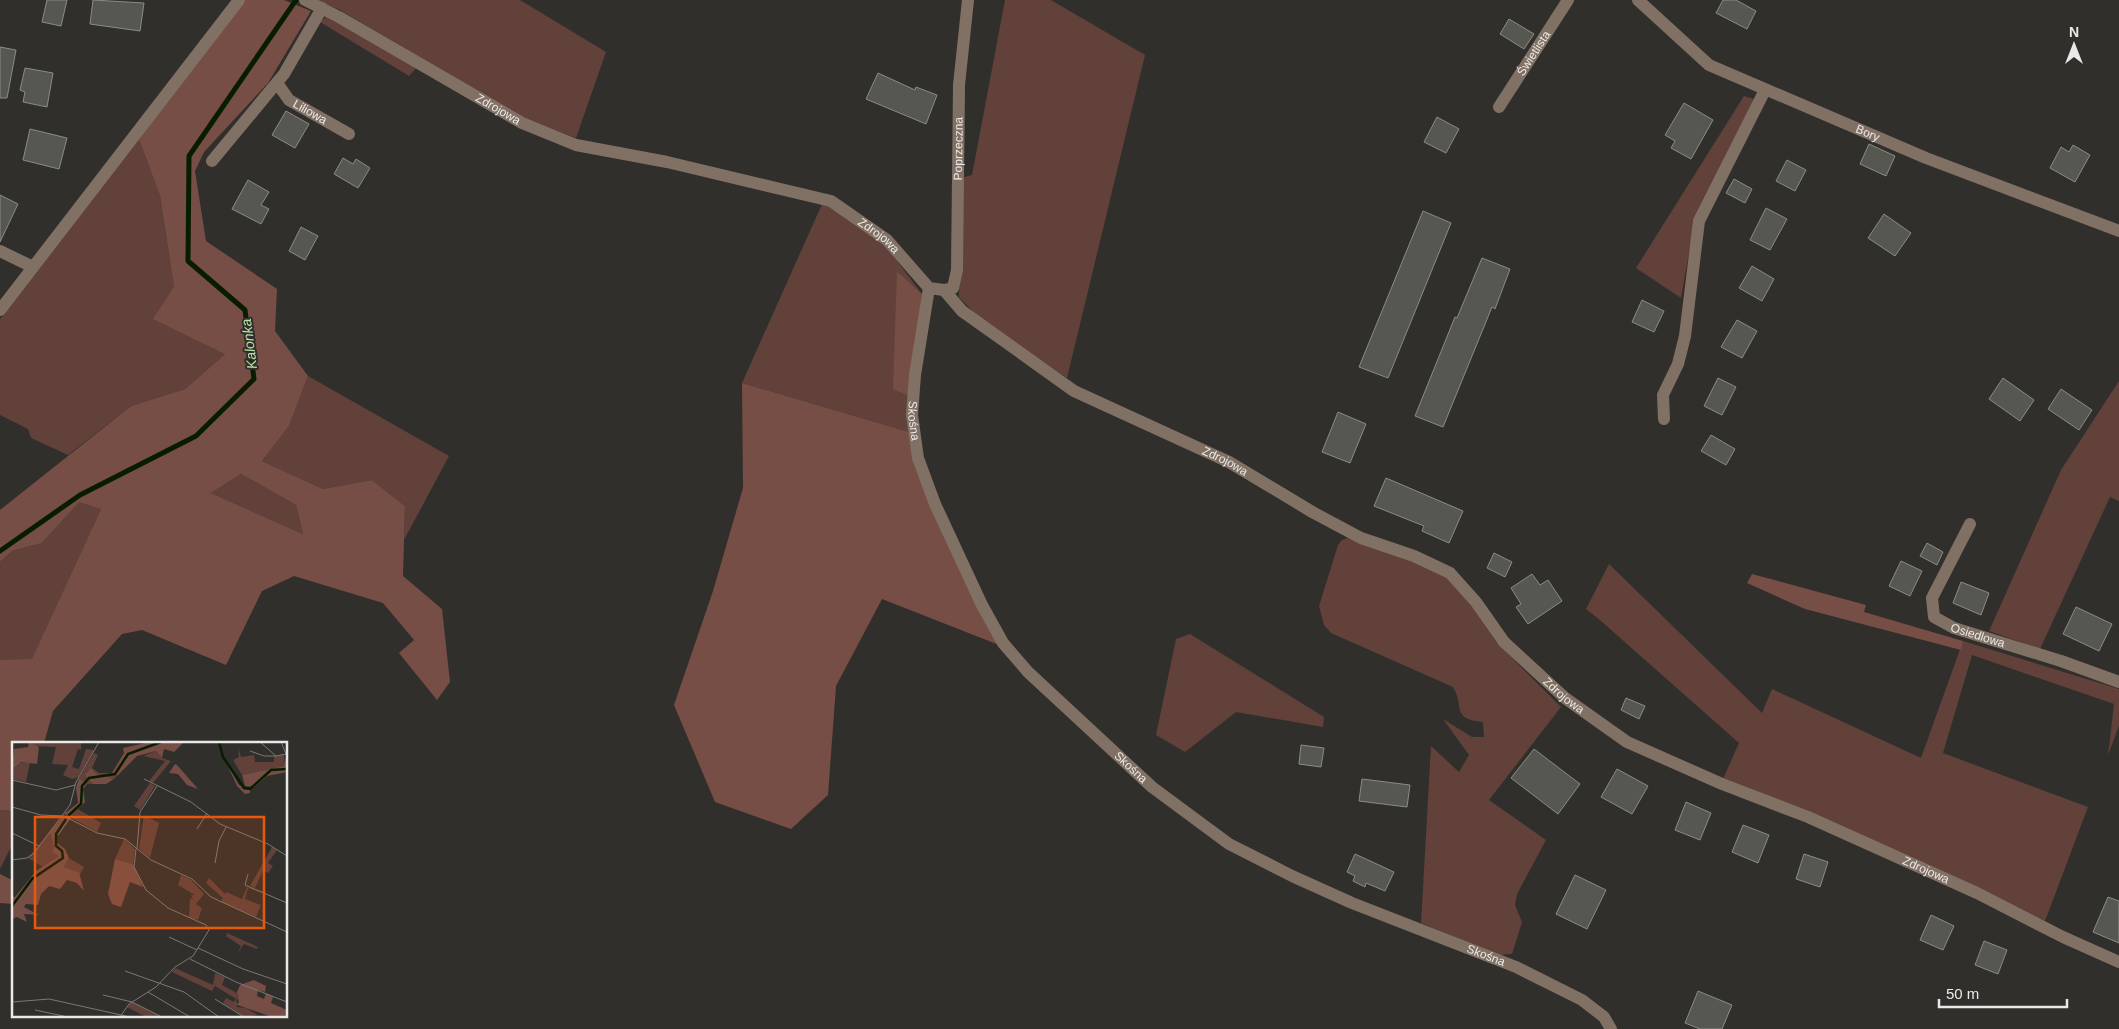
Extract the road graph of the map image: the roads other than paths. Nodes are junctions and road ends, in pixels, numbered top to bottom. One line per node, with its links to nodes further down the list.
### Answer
1 (239, 0): 13 (street)
2 (968, 0): 15 (street, Poprzeczna)
3 (1568, 0): 8 (street, Świetlista)
4 (1638, 0): 7 (street, Bory)
5 (314, 4): 6 (street); 14 (street, Zdrojowa)
6 (277, 83): 9 (street, Liliowa); 10 (street)
7 (1765, 90): 11 (street, Bory); 17 (street)
8 (1499, 107)
9 (349, 134)
10 (212, 161)
11 (2119, 230)
12 (0, 251): 13 (street)
13 (33, 267): 16 (street)
14 (929, 288): 15 (street); 21 (street, Skośna)
15 (944, 290): 20 (street, Zdrojowa)
16 (0, 310)
17 (1664, 419)
18 (1970, 524): 19 (street, Osiedlowa)
19 (2119, 682)
20 (2119, 962)
21 (1611, 1029)

